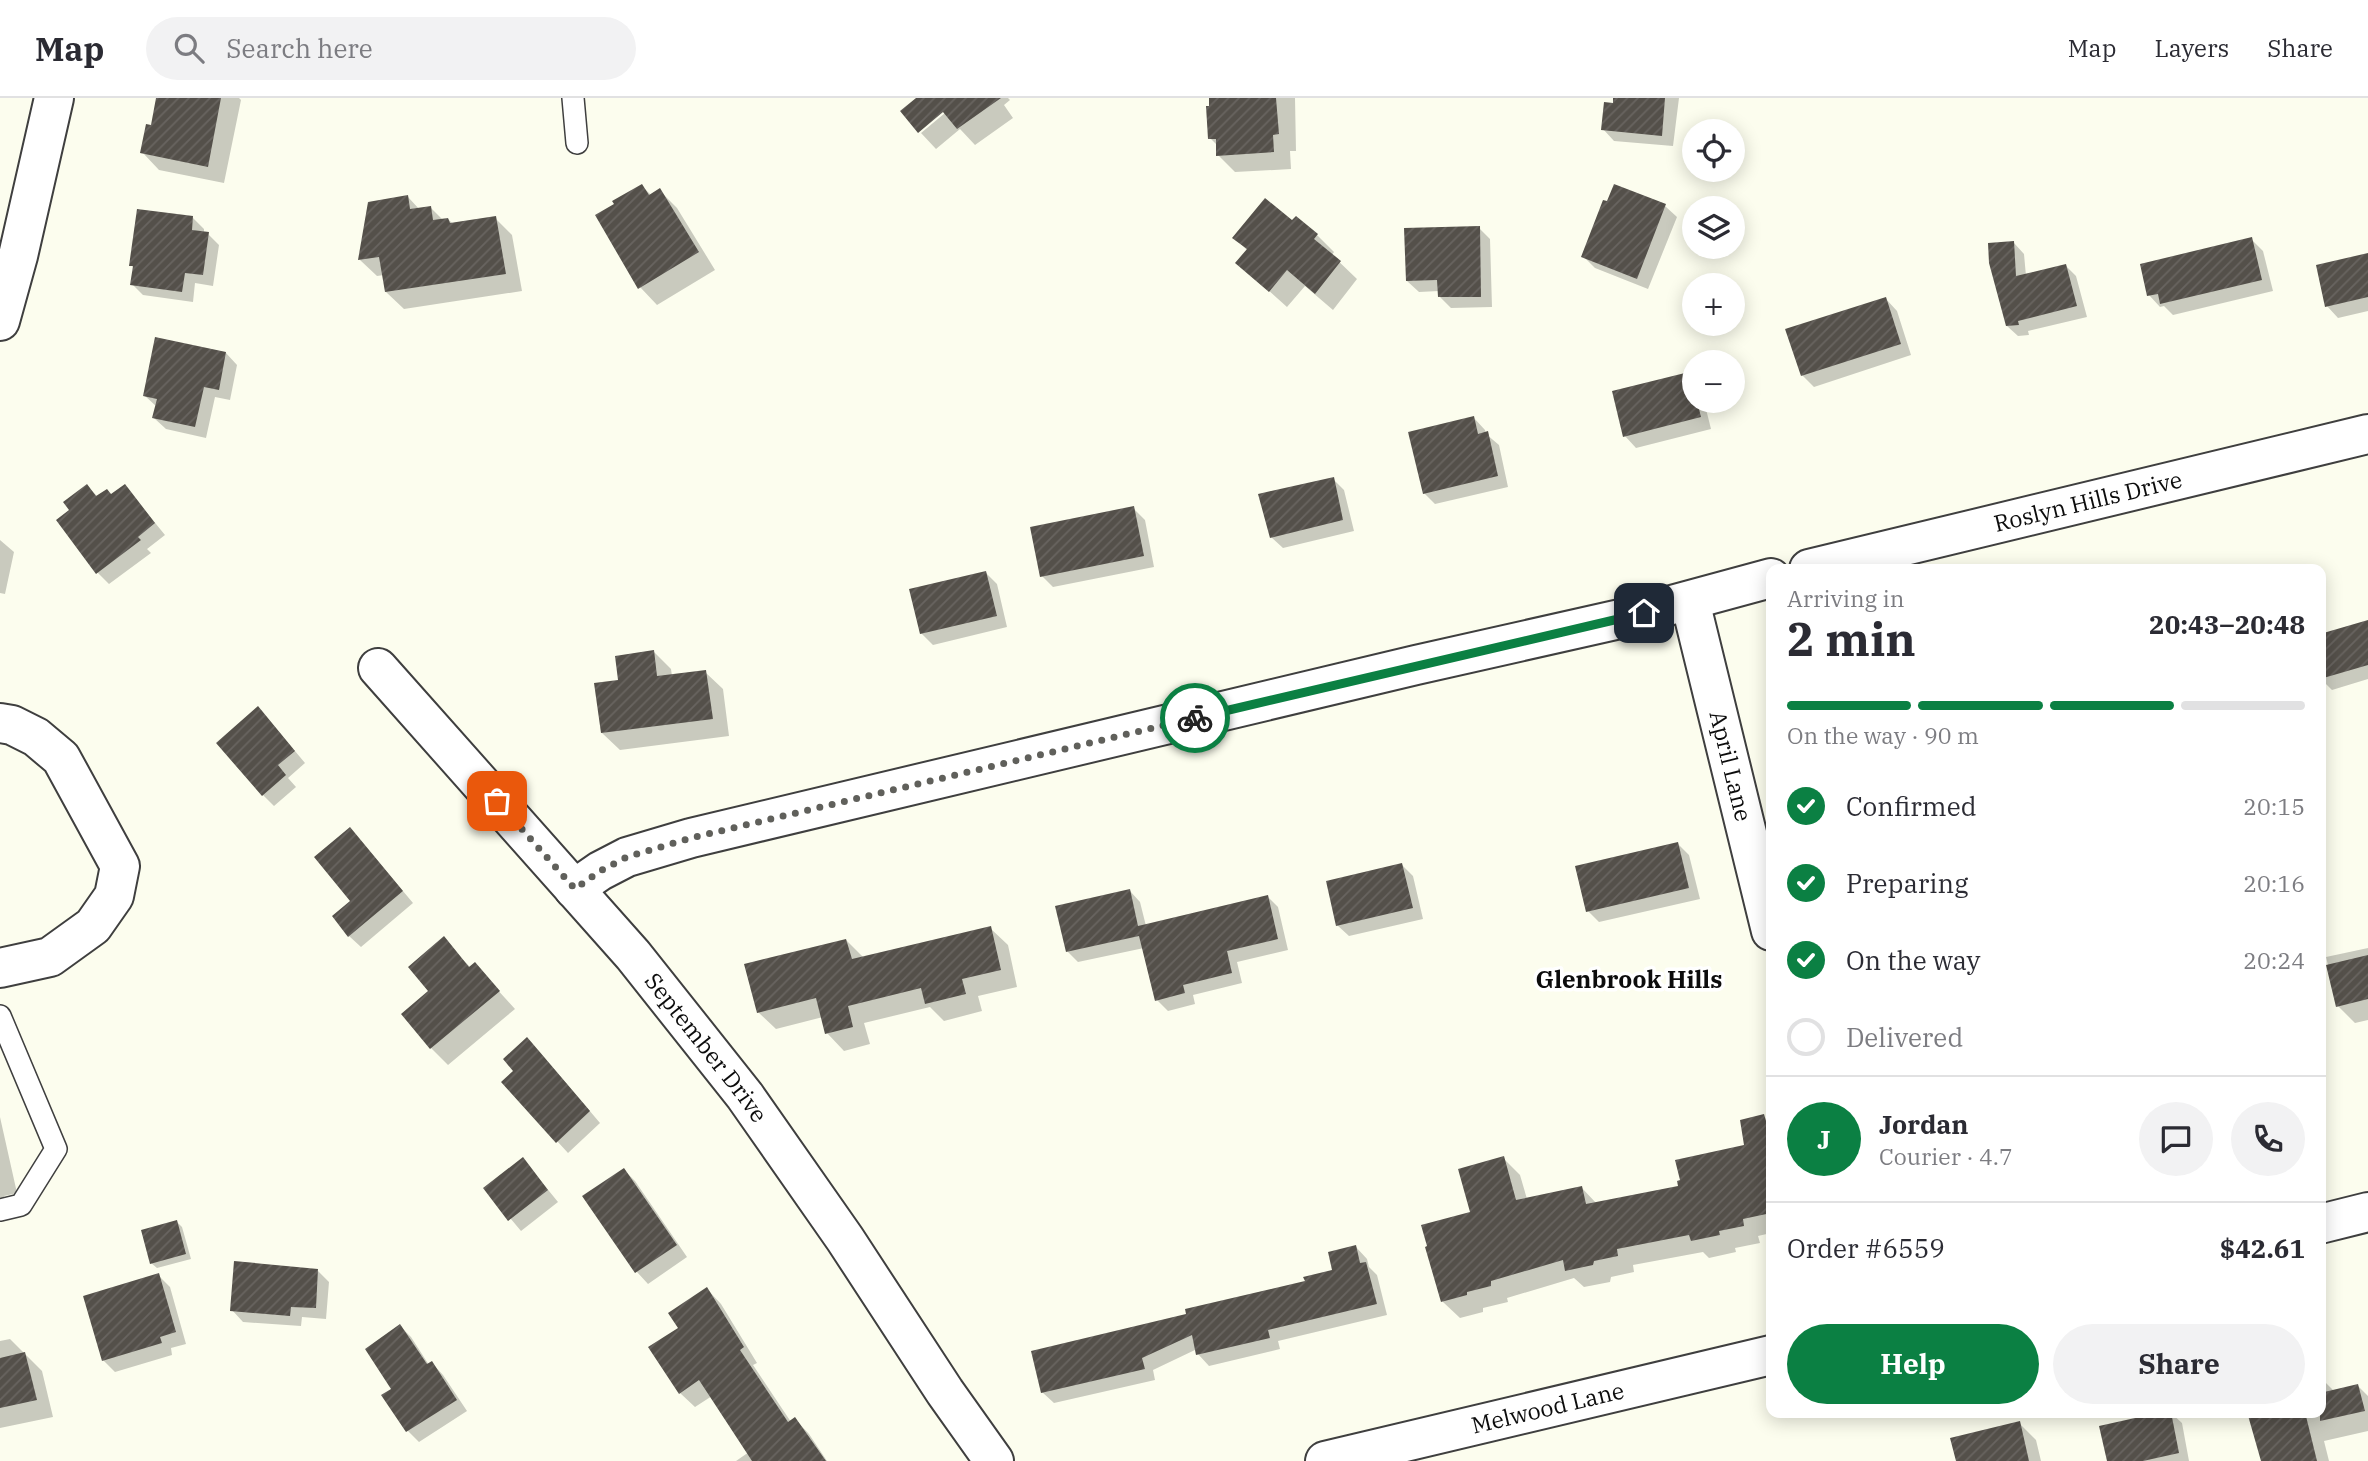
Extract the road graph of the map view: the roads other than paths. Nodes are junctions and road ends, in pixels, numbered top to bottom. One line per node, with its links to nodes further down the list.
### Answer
1 (54, 98): 4 (street)
2 (573, 98): 3 (lane)
3 (577, 143)
4 (0, 321)
5 (2368, 434): 6 (street, Roslyn Hills Drive)
6 (1830, 564)
7 (1766, 579): 8 (street)
8 (1690, 601): 11 (street); 12 (street, April Lane)
9 (378, 668): 11 (street, September Drive)
10 (0, 723): 13 (street)
11 (575, 889): 19 (street, September Drive)
12 (1766, 911)
13 (0, 968)
14 (0, 1016): 15 (lane)
15 (0, 1210)
16 (2368, 1212): 17 (street)
17 (2326, 1222)
18 (1766, 1355): 20 (street, Melwood Lane)
19 (994, 1461)
20 (1325, 1461)

